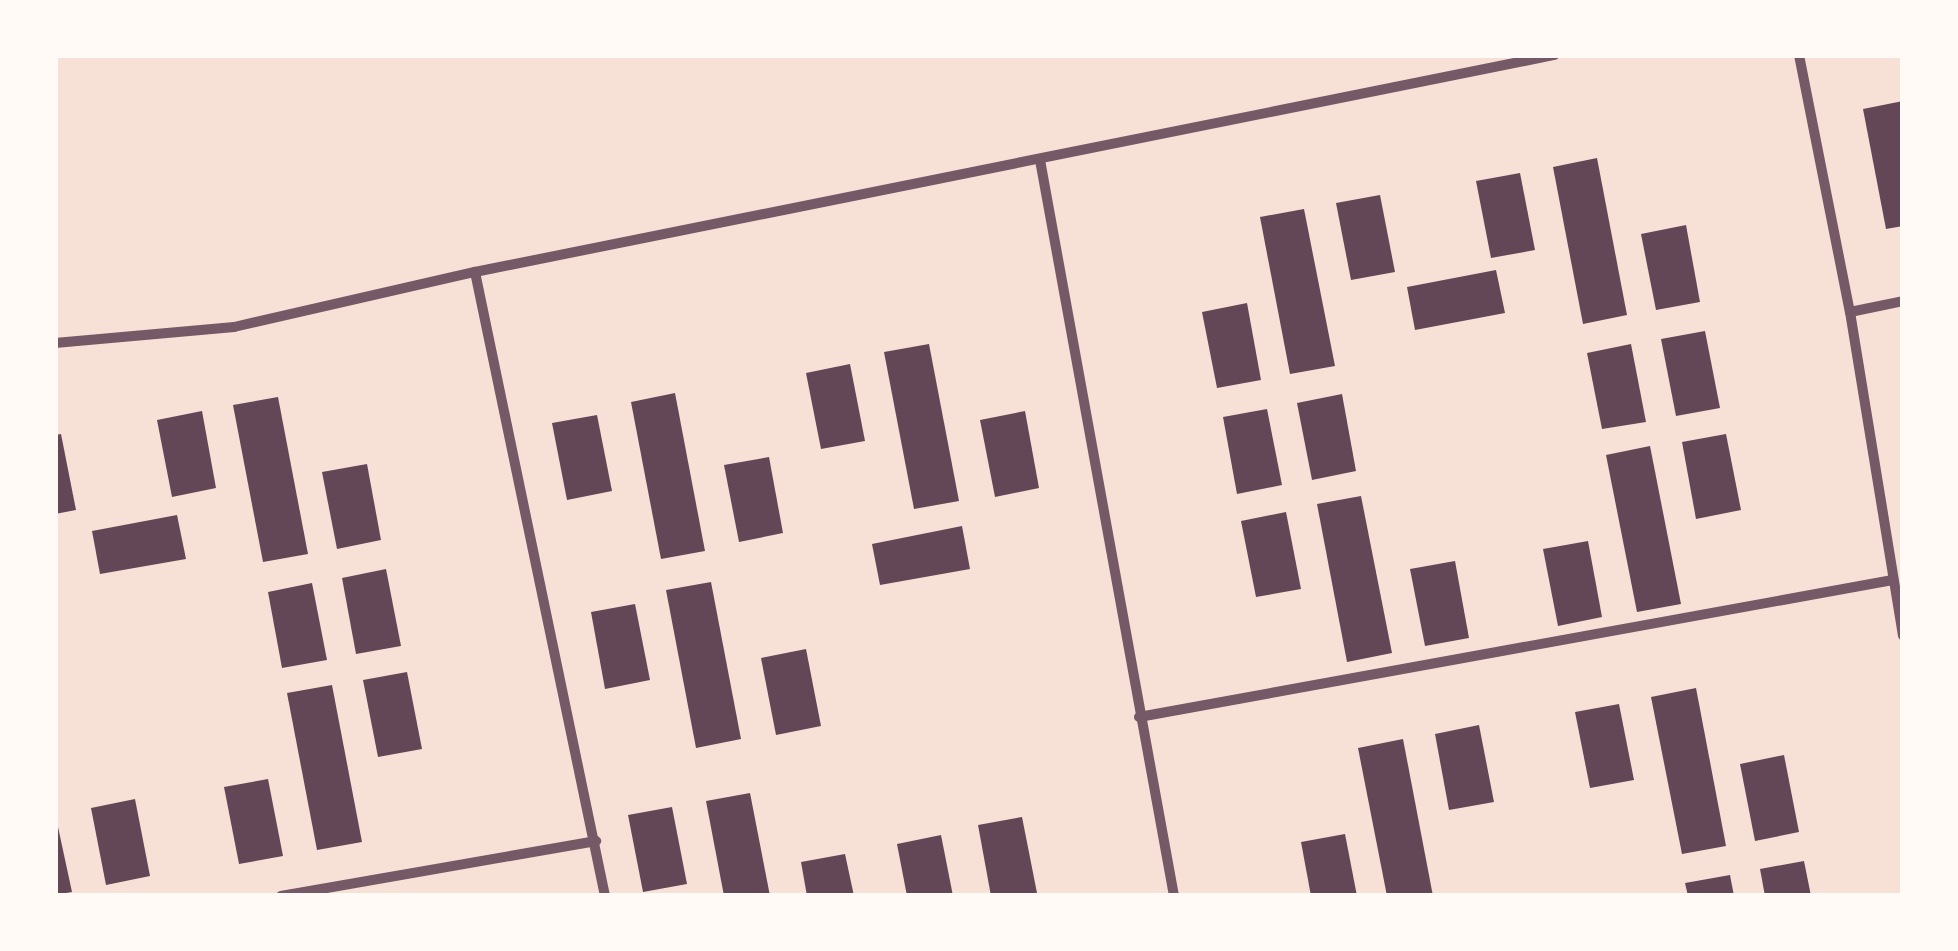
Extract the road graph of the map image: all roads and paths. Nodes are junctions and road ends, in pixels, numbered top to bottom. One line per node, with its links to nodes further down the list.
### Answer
1 (1554, 55): 3 (street)
2 (1800, 55): 6 (street)
3 (1040, 160): 4 (street); 10 (street)
4 (476, 272): 7 (street); 11 (street)
5 (1903, 300): 6 (street)
6 (1850, 312): 8 (street)
7 (55, 344)
8 (1893, 580): 9 (street); 10 (street)
9 (1903, 636)
10 (1139, 717): 14 (street)
11 (596, 841): 12 (street); 13 (street)
12 (281, 896)
13 (606, 896)
14 (1174, 896)

